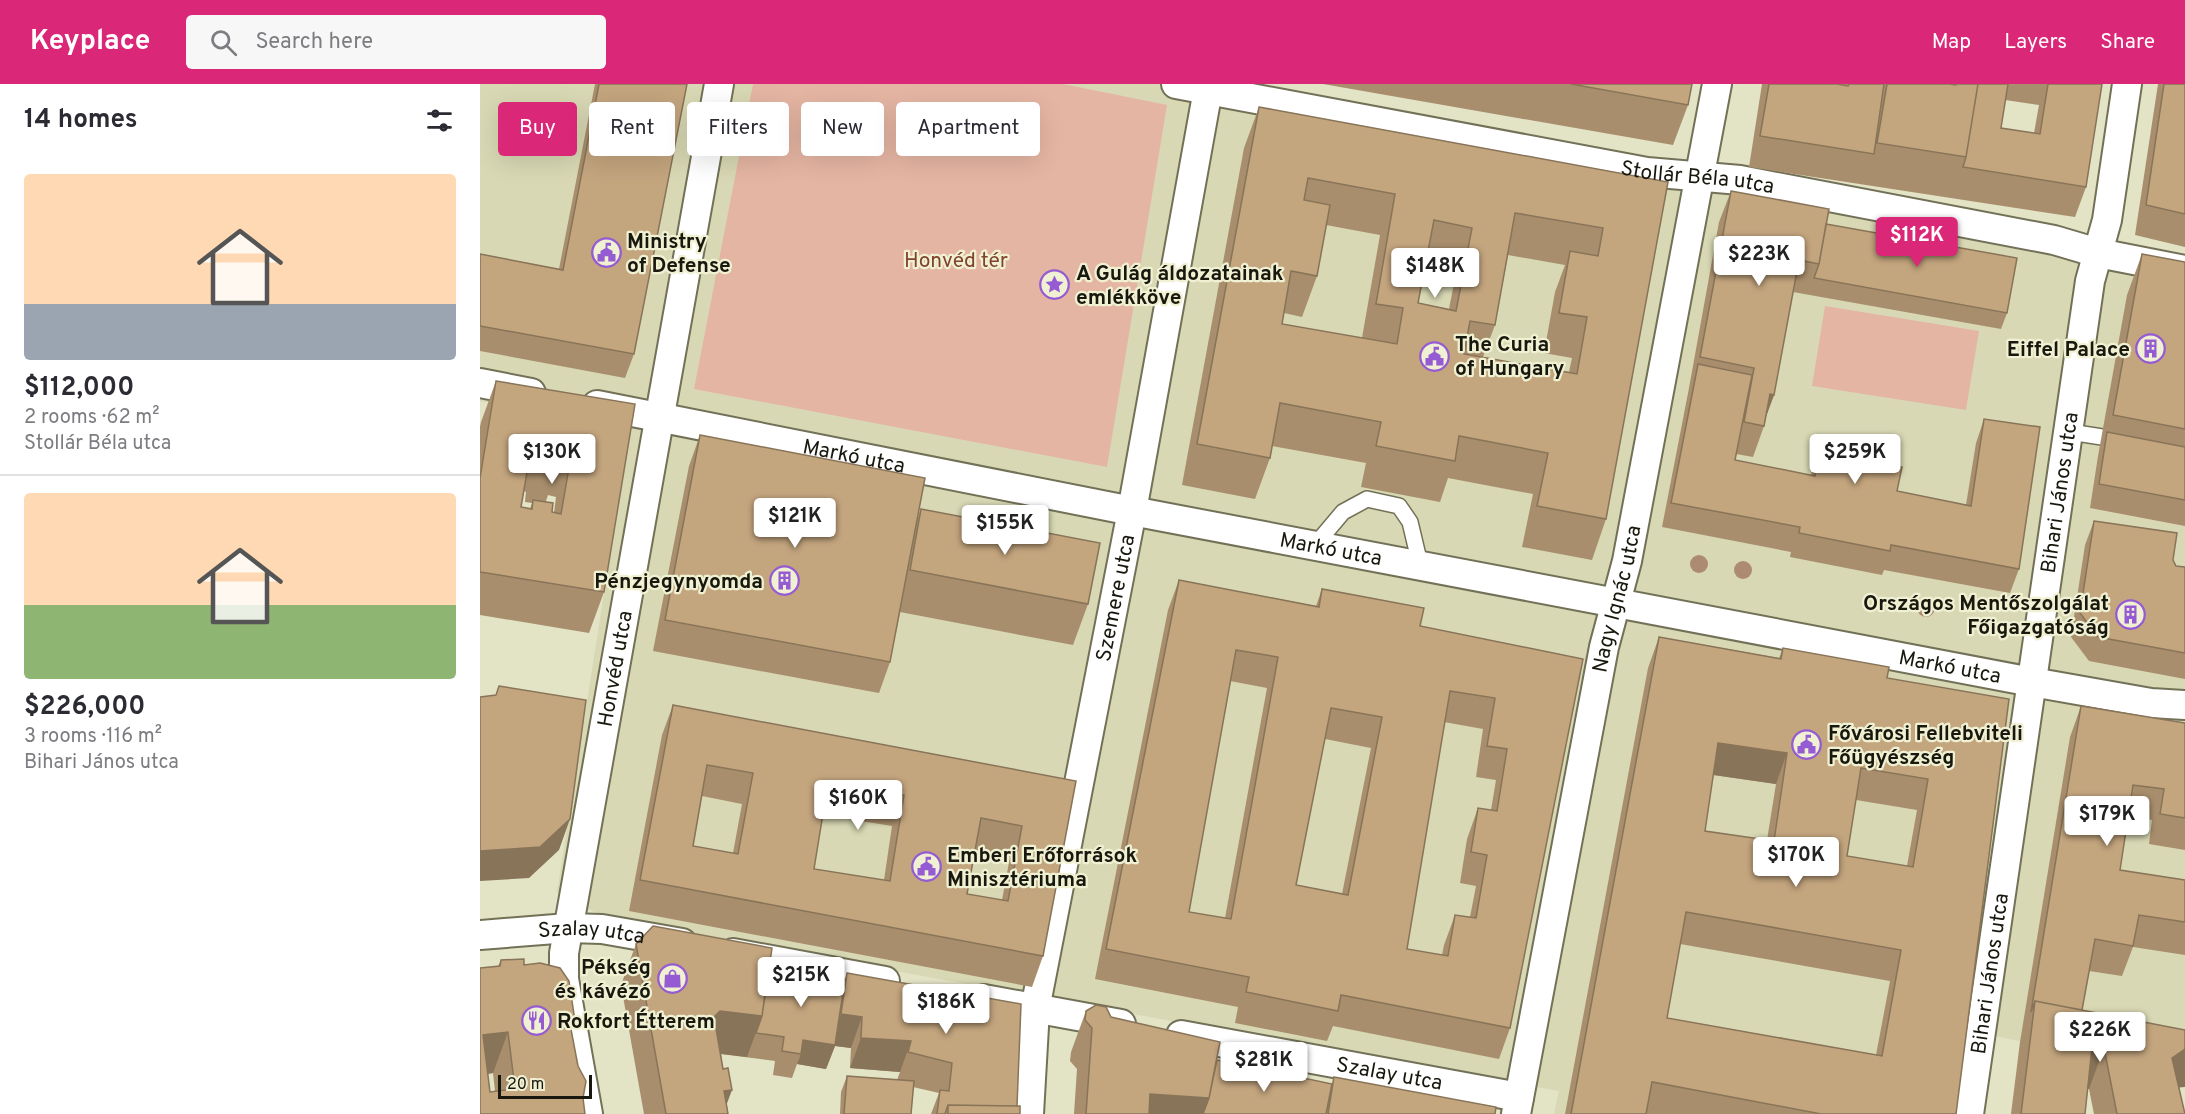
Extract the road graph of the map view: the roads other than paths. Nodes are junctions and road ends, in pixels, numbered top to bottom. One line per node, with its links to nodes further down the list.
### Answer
1 (719, 84): 10 (street, Honvéd utca)
2 (1176, 84): 5 (street)
3 (1717, 84): 6 (street, Nagy Ignác utca)
4 (2127, 84): 7 (street, Bihari János utca)
5 (1208, 87): 6 (street, Stollár Béla utca); 13 (street, Szemere utca)
6 (1700, 176): 7 (street, Stollár Béla utca); 16 (street, Nagy Ignác utca)
7 (2098, 253): 8 (street, Stollár Béla utca); 11 (street, Bihari János utca)
8 (2185, 270)
9 (480, 383): 10 (street, Markó utca)
10 (660, 417): 13 (street, Markó utca); 19 (street, Honvéd utca)
11 (2070, 432): 12 (lane); 17 (street, Bihari János utca)
12 (2102, 437)
13 (1132, 511): 14 (street, Markó utca); 23 (street, Szemere utca)
14 (1316, 544): 15 (street, Markó utca); 15 (lane)
15 (1420, 564): 16 (street, Markó utca)
16 (1616, 602): 17 (street, Markó utca); 24 (street, Nagy Ignác utca)
17 (2032, 682): 18 (street, Markó utca); 27 (street, Bihari János utca)
18 (2185, 705)
19 (568, 928): 20 (street, Szalay utca); 21 (street, Szalay utca); 25 (street, Honvéd utca)
20 (480, 934)
21 (916, 987)
22 (961, 995): 23 (street, Szalay utca)
23 (1035, 1009): 24 (street, Szalay utca); 26 (street, Szemere utca)
24 (1517, 1105)
25 (588, 1114)
26 (1029, 1114)
27 (1969, 1114)

